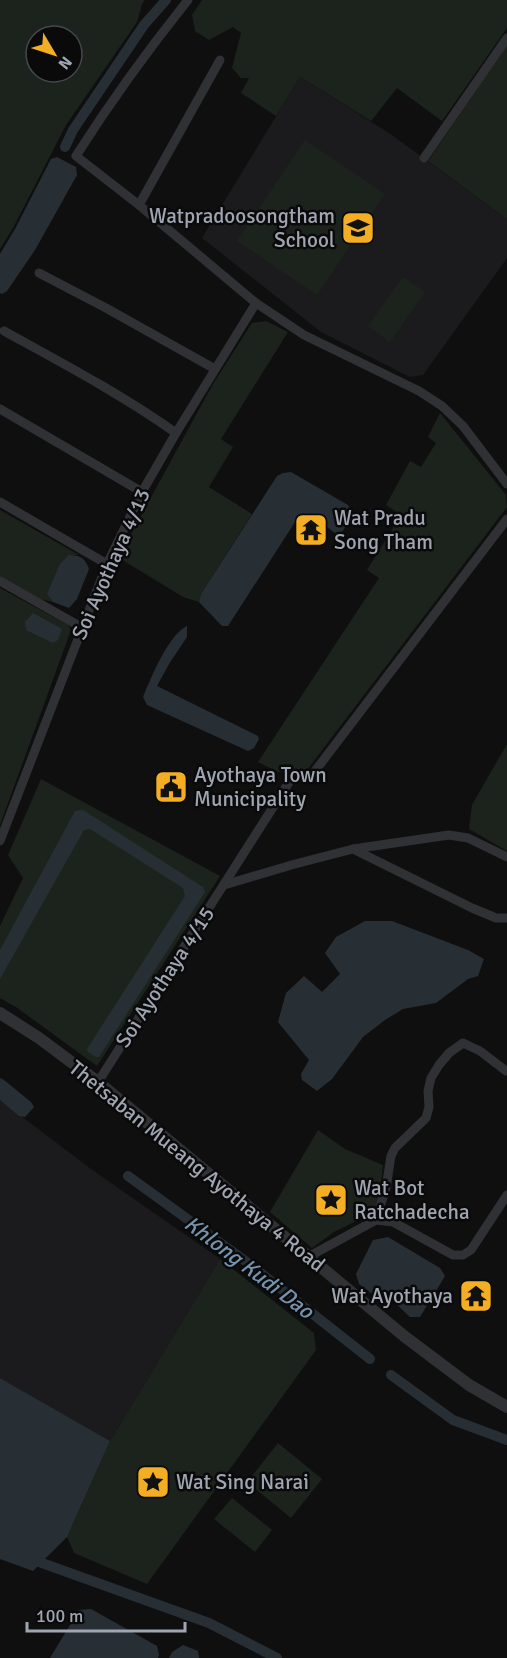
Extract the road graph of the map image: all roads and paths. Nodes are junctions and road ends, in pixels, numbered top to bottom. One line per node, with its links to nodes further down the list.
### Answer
1 (188, 0): 5 (street)
2 (507, 38): 4 (street)
3 (220, 60): 5 (street)
4 (424, 158)
5 (139, 205): 7 (street)
6 (39, 273): 9 (street)
7 (256, 303): 9 (street, Soi Ayothaya 4/13); 12 (street)
8 (4, 331): 11 (street)
9 (215, 369): 11 (street, Soi Ayothaya 4/13)
10 (0, 409): 13 (street)
11 (176, 433): 13 (street, Soi Ayothaya 4/13)
12 (506, 481)
13 (142, 492): 16 (street, Soi Ayothaya 4/13)
14 (0, 502): 16 (street)
15 (507, 519): 22 (street, Soi Ayothaya 4/15)
16 (107, 564): 18 (street, Soi Ayothaya 4/13)
17 (0, 581): 18 (street)
18 (81, 627): 19 (street, Soi Ayothaya 4/13)
19 (0, 841)
20 (353, 849): 21 (street); 22 (street); 23 (street)
21 (507, 857)
22 (224, 885): 26 (street, Soi Ayothaya 4/15)
23 (507, 918)
24 (0, 1013): 26 (street, Thetsaban Mueang Ayothaya 4 Road)
25 (506, 1071): 28 (street)
26 (99, 1082): 29 (street, Thetsaban Mueang Ayothaya 4 Road)
27 (507, 1195): 28 (street)
28 (376, 1220): 29 (street)
29 (308, 1257): 30 (street, Thetsaban Mueang Ayothaya 4 Road)
30 (507, 1407)

